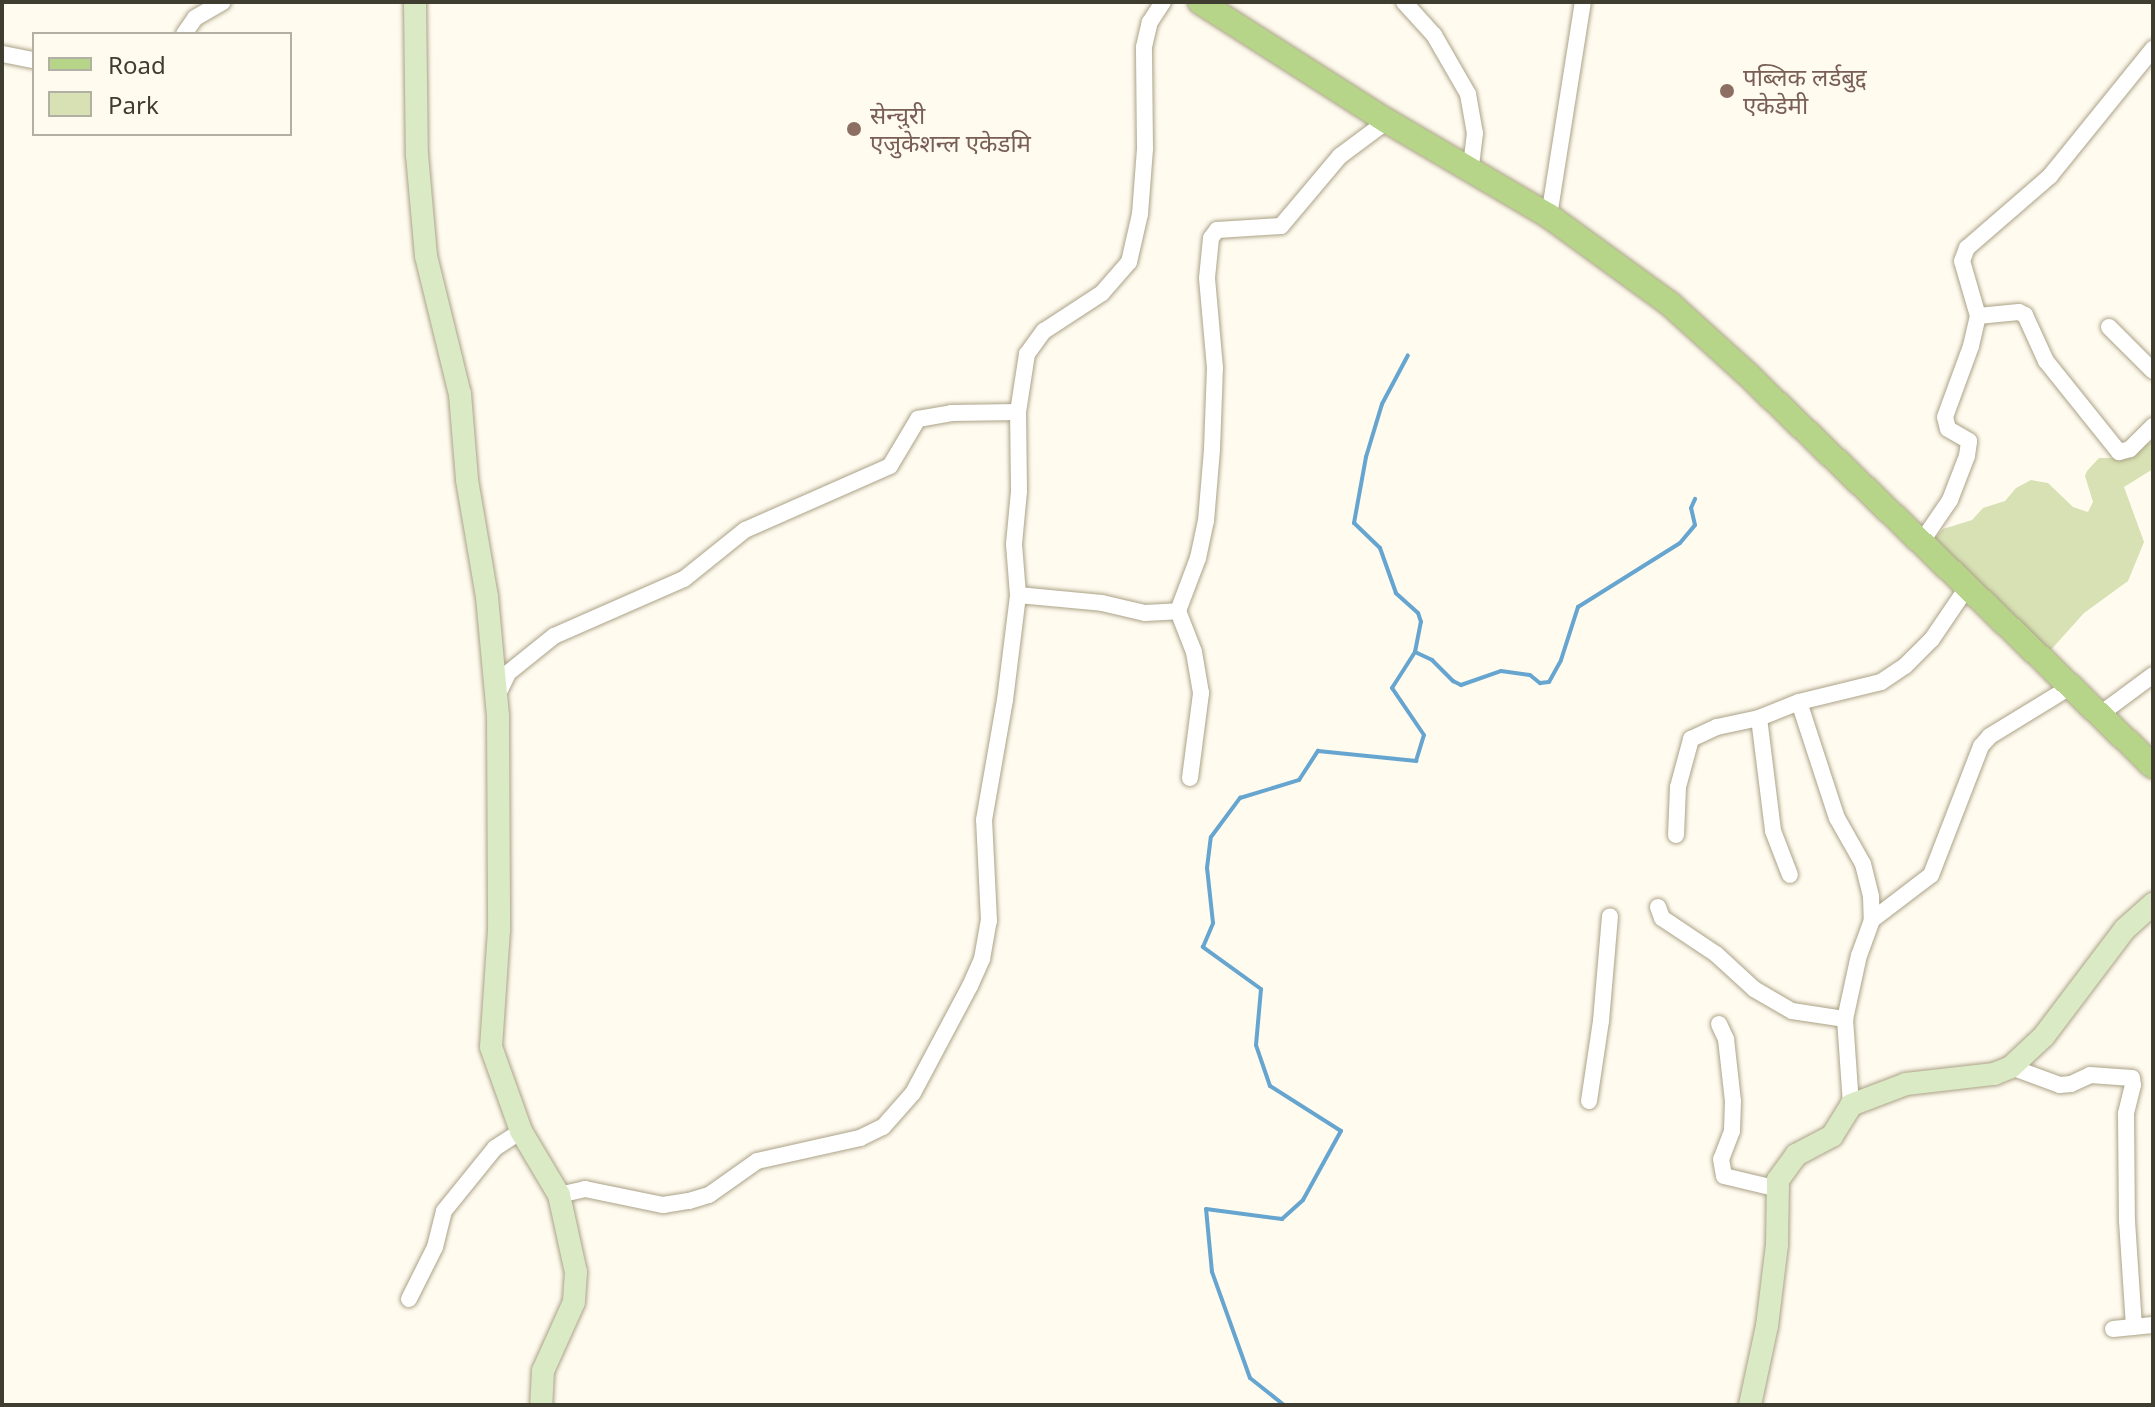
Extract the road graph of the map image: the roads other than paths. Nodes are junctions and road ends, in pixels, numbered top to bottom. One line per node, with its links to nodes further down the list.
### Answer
1 (223, 2): 7 (street)
2 (415, 2): 25 (street)
3 (1163, 2): 17 (street)
4 (1200, 2): 11 (main road)
5 (1404, 2): 12 (street)
6 (1583, 2): 13 (street)
7 (185, 32)
8 (2153, 49): 14 (street)
9 (2, 54): 10 (street)
10 (32, 60)
11 (1387, 121): 12 (main road); 22 (street)
12 (1471, 168): 13 (main road)
13 (1549, 216): 19 (main road)
14 (1978, 316): 18 (street); 19 (street)
15 (2109, 327): 16 (street)
16 (2153, 371)
17 (1018, 412): 21 (street); 25 (street)
18 (2153, 426)
19 (1924, 548): 20 (main road)
20 (1963, 586): 24 (main road); 26 (street)
21 (1018, 595): 22 (street); 44 (street)
22 (1178, 611): 30 (street)
23 (2153, 675): 27 (street)
24 (2070, 687): 27 (main road); 36 (street)
25 (496, 697): 42 (street)
26 (1799, 702): 28 (street); 36 (street)
27 (2099, 715): 29 (main road)
28 (1759, 718): 31 (street); 32 (street)
29 (2153, 766)
30 (1190, 778)
31 (1676, 835)
32 (1790, 875)
33 (2153, 904): 39 (street)
34 (1658, 907): 37 (street)
35 (1610, 916): 40 (street)
36 (1872, 920): 37 (street)
37 (1845, 1019): 41 (street)
38 (1719, 1024): 43 (street)
39 (2011, 1067): 41 (street); 47 (street)
40 (1589, 1101)
41 (1851, 1105): 43 (street)
42 (521, 1131): 44 (street); 45 (street)
43 (1778, 1189): 50 (street)
44 (559, 1195): 49 (street)
45 (409, 1299)
46 (2153, 1325): 47 (street)
47 (2134, 1327): 48 (street)
48 (2113, 1329)
49 (541, 1405)
50 (1750, 1405)

